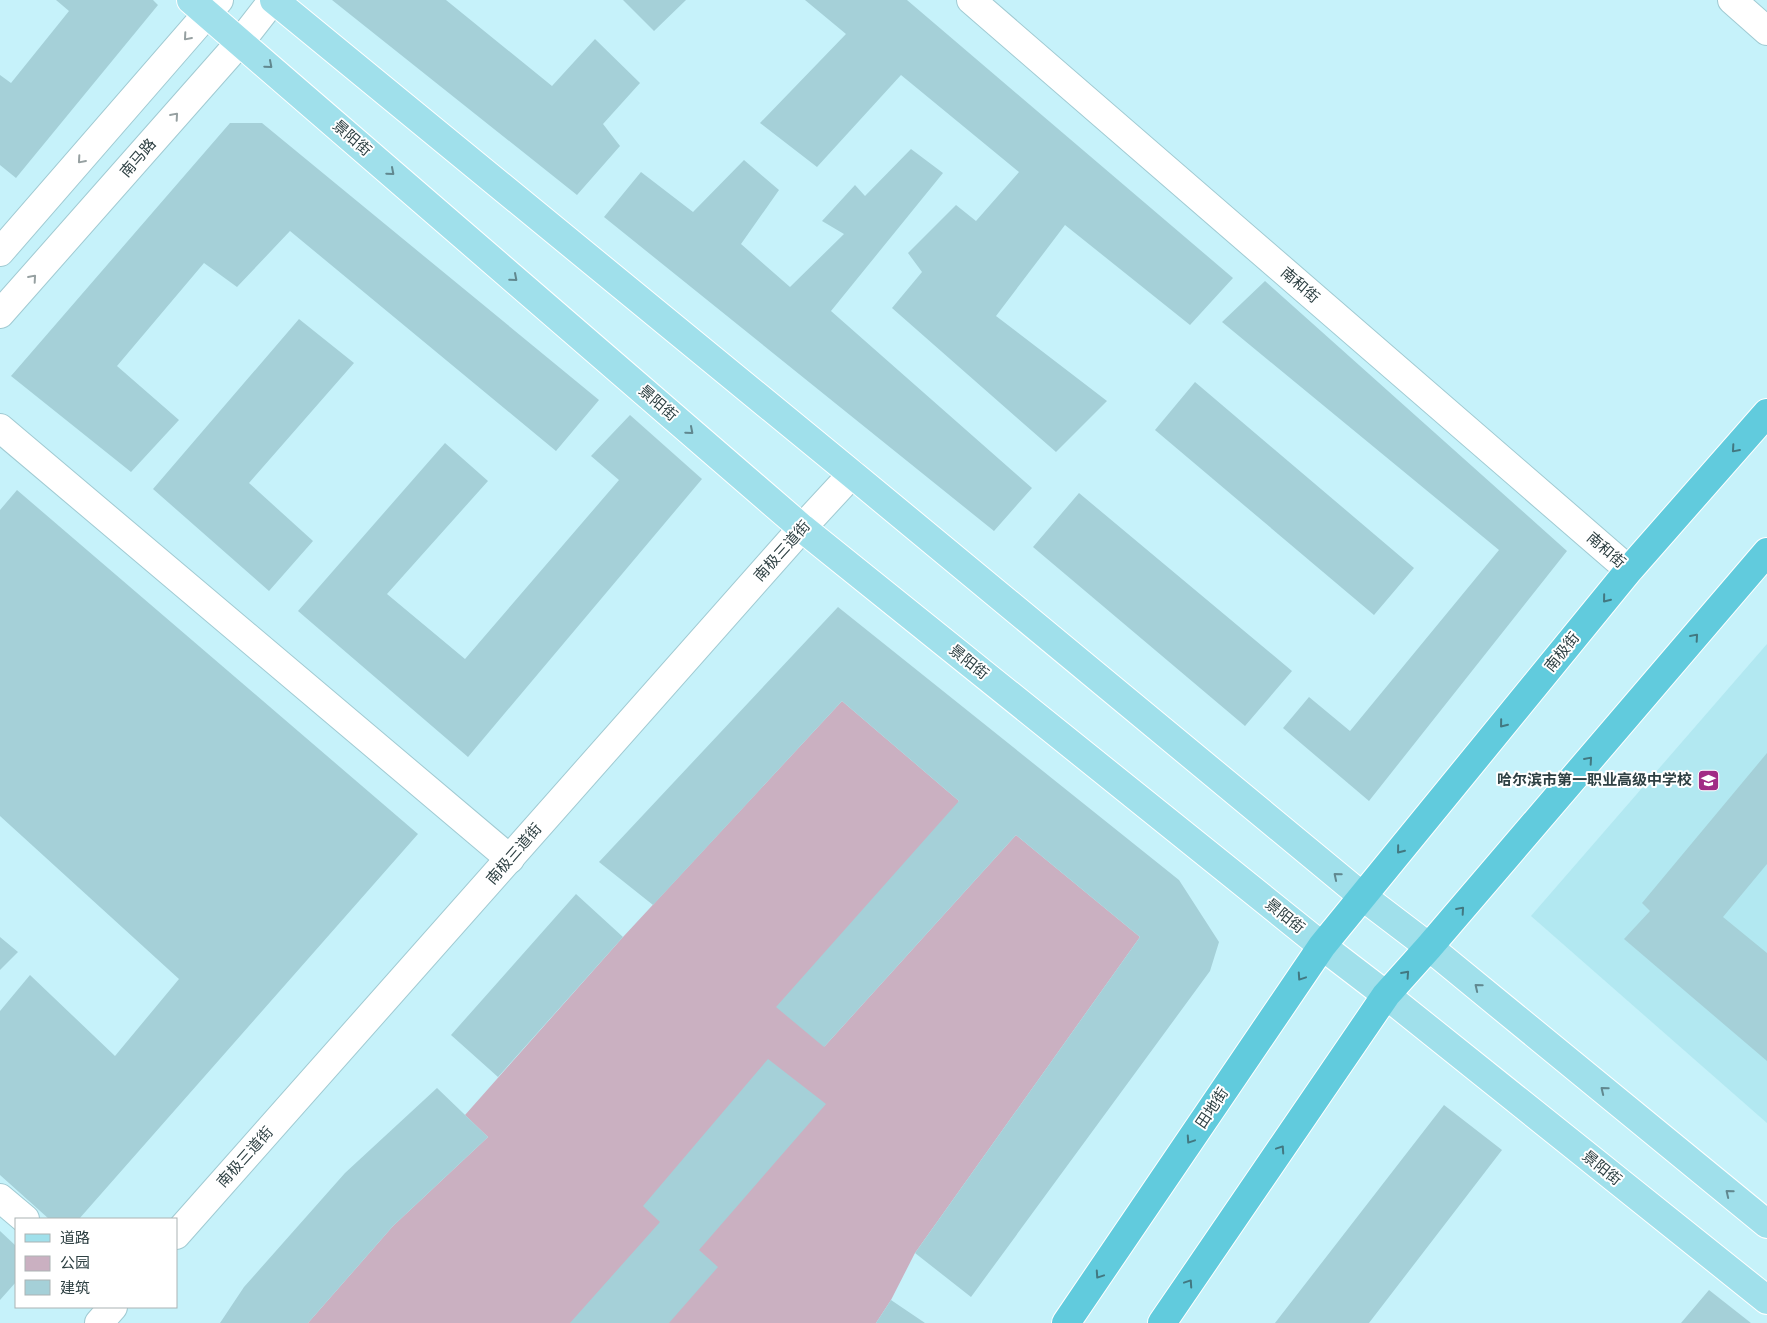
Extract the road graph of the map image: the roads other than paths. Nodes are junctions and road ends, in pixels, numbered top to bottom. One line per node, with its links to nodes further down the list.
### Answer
1 (274, 0): 6 (street, 南马路); 11 (main road)
2 (971, 0): 14 (street, 南和街)
3 (1732, 0): 5 (street)
4 (206, 4): 6 (main road, 景阳街); 7 (street, one-way to 7)
5 (1767, 31)
6 (241, 41): 8 (street, 南马路, one-way to 6); 12 (main road, 景阳街, one-way to 12)
7 (0, 252)
8 (0, 314)
9 (1767, 413): 14 (highway, 南极街, one-way to 14)
10 (0, 428): 15 (street)
11 (852, 474): 12 (street, 南极三道街); 16 (main road, one-way to 11)
12 (802, 528): 15 (street, 南极三道街); 17 (main road, 景阳街)
13 (1767, 552): 18 (highway, one-way to 13)
14 (1629, 570): 16 (highway, 南极街, one-way to 16)
15 (510, 860): 23 (street, 南极三道街)
16 (1362, 896): 17 (highway, 田地街); 18 (main road)
17 (1322, 946): 19 (main road, 景阳街); 27 (highway, 田地街, one-way to 27)
18 (1430, 947): 19 (highway, one-way to 18); 22 (main road, one-way to 18)
19 (1386, 995): 24 (main road, 景阳街); 28 (highway, one-way to 19)
20 (0, 1198): 21 (street)
21 (24, 1218)
22 (1767, 1224)
23 (178, 1233)
24 (1767, 1300)
25 (112, 1308): 26 (street)
26 (99, 1323)
27 (1066, 1323)
28 (1162, 1323)

